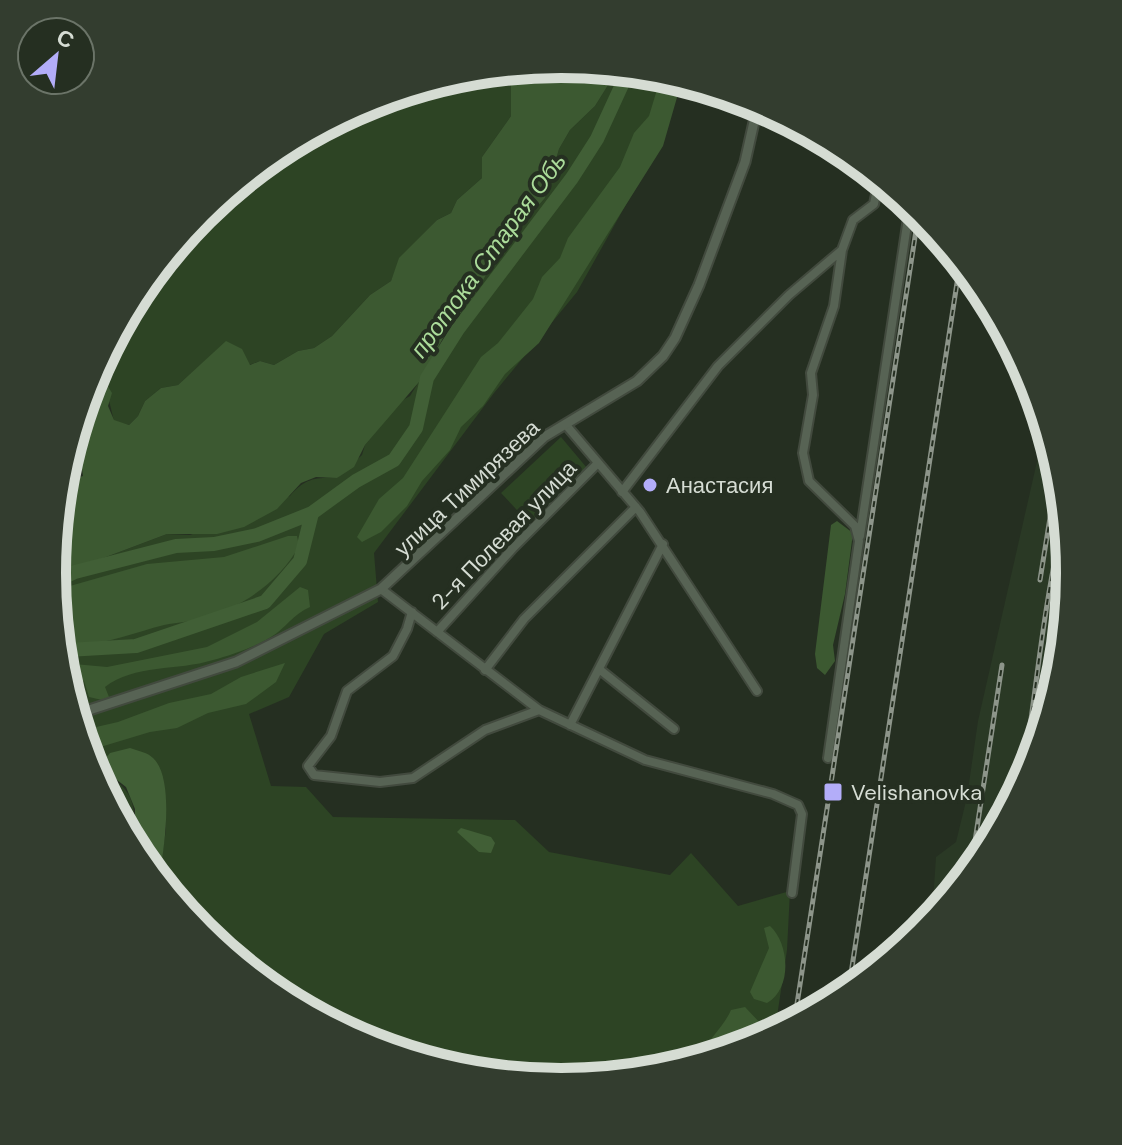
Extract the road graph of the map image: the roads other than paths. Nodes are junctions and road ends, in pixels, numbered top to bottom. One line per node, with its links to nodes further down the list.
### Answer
1 (755, 117): 5 (street, улица Тимирязева)
2 (876, 192): 4 (street)
3 (908, 219): 9 (street)
4 (842, 250): 7 (street); 9 (street)
5 (566, 425): 6 (street); 11 (street, улица Тимирязева)
6 (598, 463): 7 (street); 13 (street, 2-я Полевая улица)
7 (622, 492): 8 (street)
8 (636, 507): 10 (street); 15 (street)
9 (859, 541): 21 (street)
10 (663, 544): 14 (street); 16 (street)
11 (381, 589): 12 (street); 18 (street, улица Тимирязева)
12 (412, 612): 13 (street); 17 (street)
13 (437, 632): 15 (street)
14 (599, 669): 19 (street); 20 (street)
15 (485, 670): 17 (street)
16 (757, 691)
17 (539, 710): 19 (street)
18 (86, 711)
19 (570, 725): 22 (street)
20 (674, 729)
21 (828, 758)
22 (792, 893)

